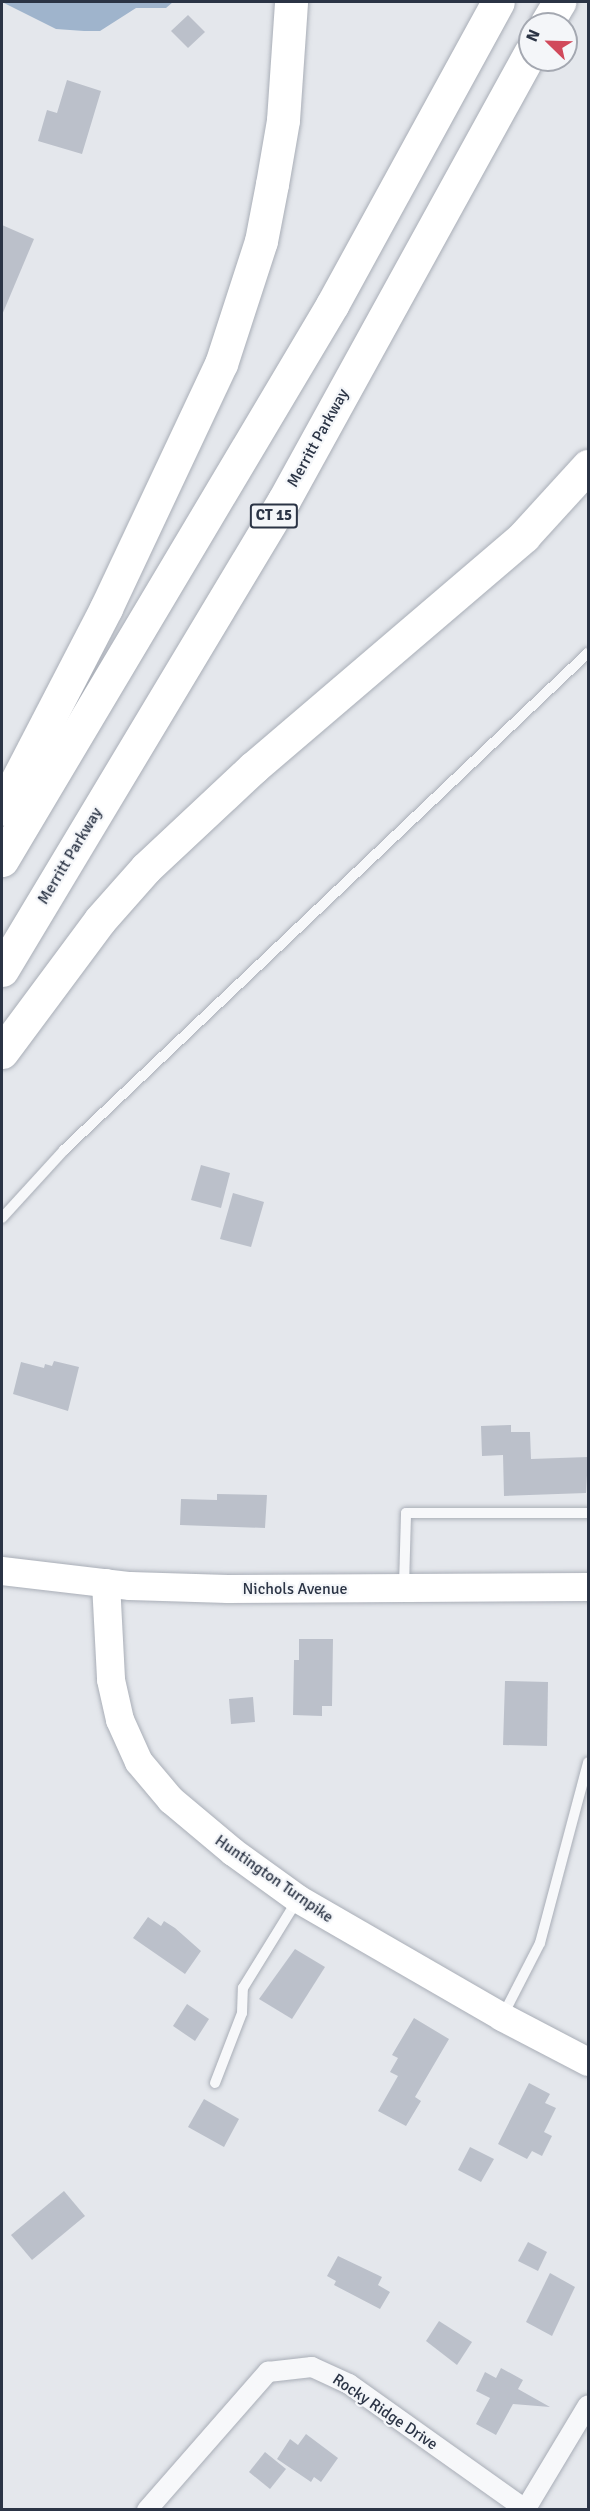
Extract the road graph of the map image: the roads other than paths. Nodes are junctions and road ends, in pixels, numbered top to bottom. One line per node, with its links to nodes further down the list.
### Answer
1 (291, 2): 6 (highway)
2 (498, 2): 7 (highway)
3 (520, 72): 8 (highway, Merritt Parkway / CT 15)
4 (588, 466): 9 (highway)
5 (588, 653): 10 (lane)
6 (2, 809)
7 (2, 860)
8 (2, 970)
9 (2, 1052)
10 (2, 1218)
11 (588, 1513): 15 (lane)
12 (2, 1571): 13 (main road, Nichols Avenue)
13 (106, 1583): 15 (main road, Nichols Avenue); 17 (main road, Huntington Turnpike)
14 (588, 1587): 15 (main road, Nichols Avenue)
15 (404, 1590)
16 (588, 1762): 18 (lane)
17 (298, 1899): 18 (main road, Huntington Turnpike); 20 (lane)
18 (502, 2017): 19 (main road, Huntington Turnpike)
19 (588, 2062)
20 (215, 2083)
21 (588, 2405): 22 (street, Rocky Ridge Drive)
22 (525, 2509): 23 (street, Rocky Ridge Drive)
23 (147, 2510)

